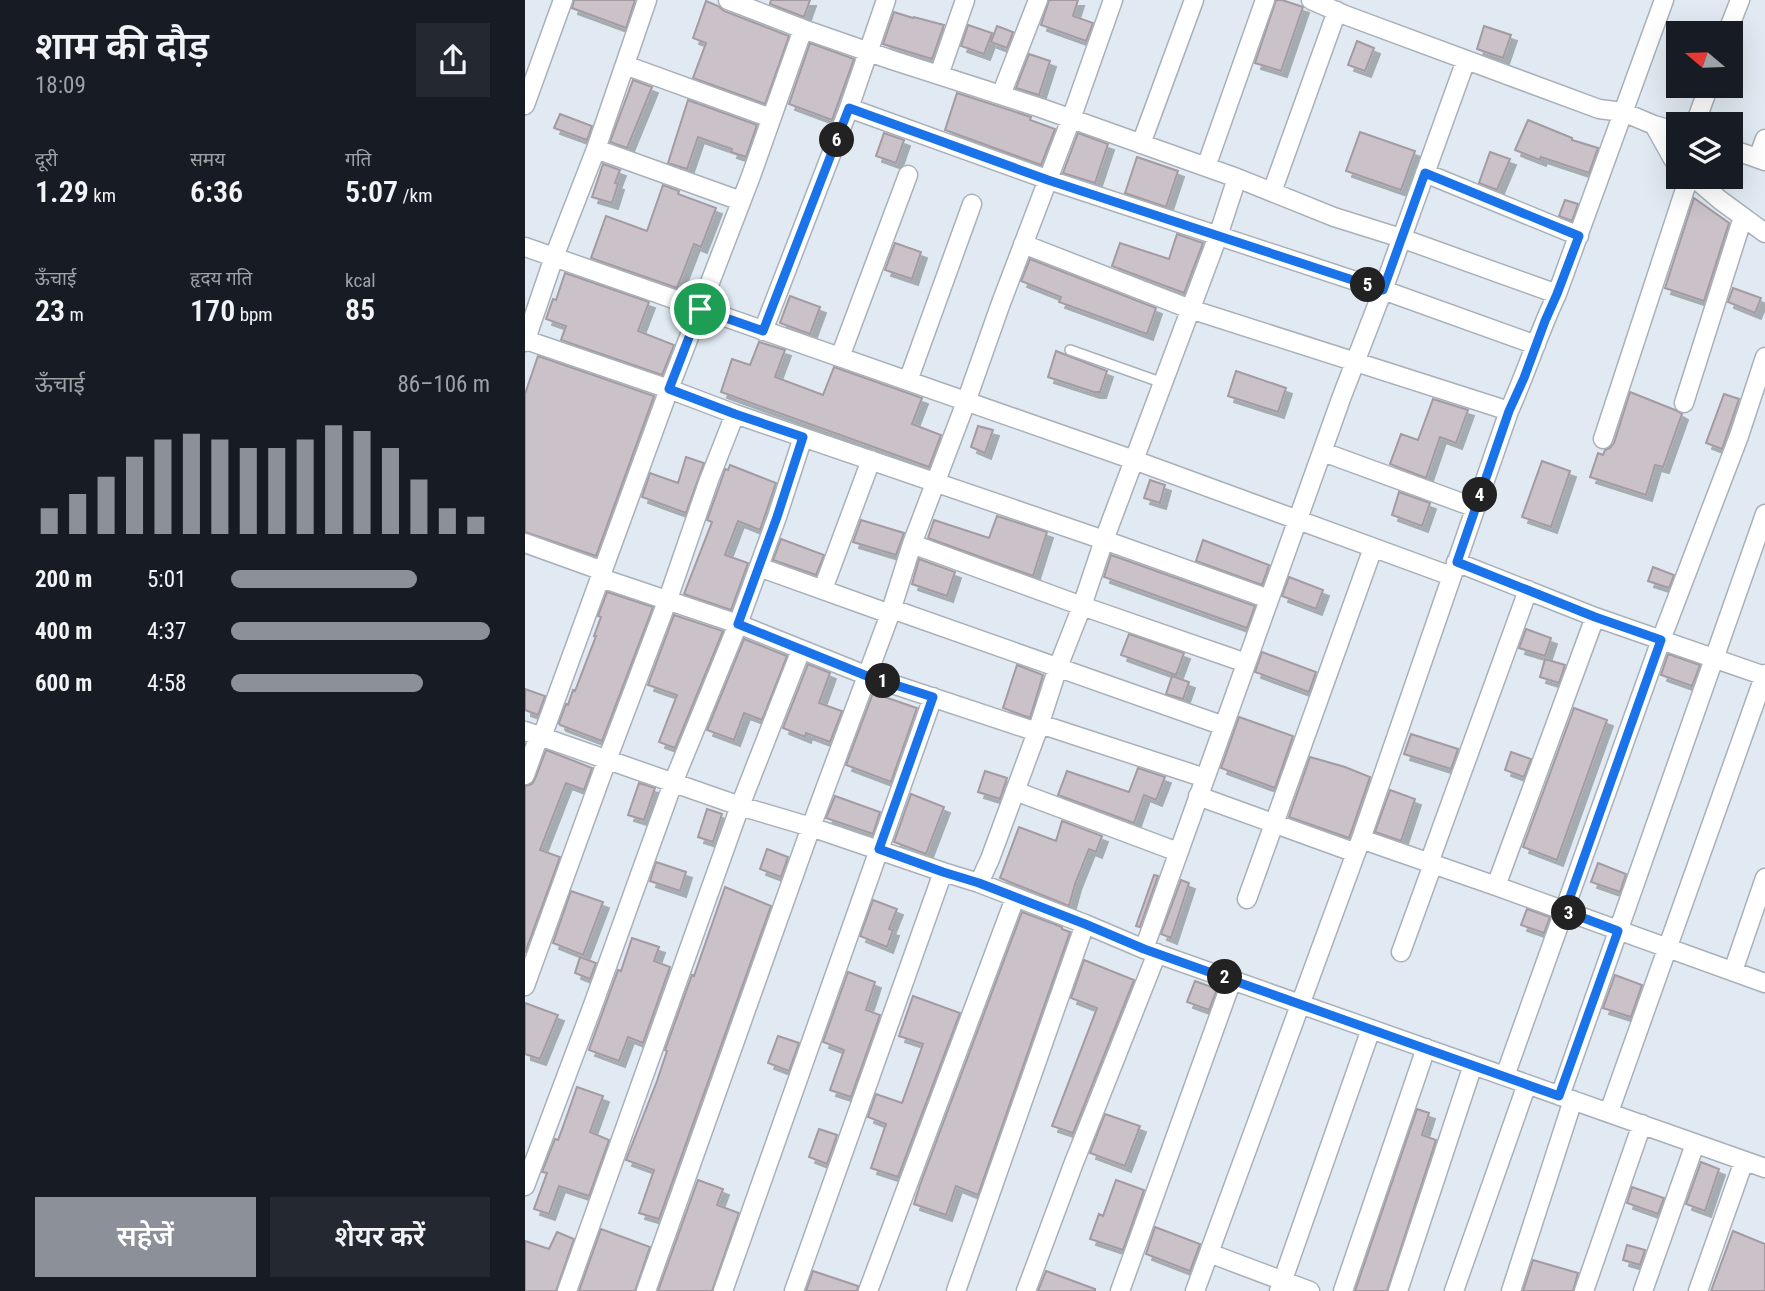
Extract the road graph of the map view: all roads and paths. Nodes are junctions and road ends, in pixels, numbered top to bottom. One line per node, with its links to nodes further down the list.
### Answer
1 (563, 0): 21 (street)
2 (647, 0): 18 (street)
3 (728, 0): 15 (street)
4 (886, 0): 16 (street)
5 (965, 0): 19 (street)
6 (1038, 0): 20 (street)
7 (1113, 0): 25 (street)
8 (1194, 0): 29 (street)
9 (1265, 0): 34 (street)
10 (1311, 0): 13 (street)
11 (1664, 0): 23 (street)
12 (1739, 0): 14 (street)
13 (1337, 11): 17 (street); 41 (street)
14 (1731, 21)
15 (803, 29): 16 (street); 24 (street)
16 (869, 51): 19 (street); 22 (street)
17 (1467, 60): 23 (street); 35 (street)
18 (625, 65): 24 (street); 31 (street)
19 (939, 75): 20 (street)
20 (1001, 95): 25 (street)
21 (525, 105)
22 (849, 108): 38 (street); 56 (street)
23 (1623, 112): 26 (street); 47 (street)
24 (771, 118): 42 (street)
25 (1071, 119): 29 (street); 38 (street)
26 (1654, 125): 27 (street); 30 (street)
27 (1666, 128)
28 (1765, 139): 33 (street)
29 (1141, 144): 34 (street)
30 (1666, 146)
31 (596, 149): 42 (street); 51 (street)
32 (1743, 153): 33 (street)
33 (1761, 159)
34 (1206, 167): 37 (street)
35 (1425, 173): 47 (street); 48 (street)
36 (908, 175): 60 (street)
37 (1237, 178): 41 (street); 46 (street)
38 (1048, 180): 46 (street); 49 (street)
39 (1687, 189): 71 (street)
40 (1706, 189): 44 (street)
41 (1272, 192): 48 (street)
42 (741, 201): 54 (street)
43 (972, 204): 63 (street)
44 (1743, 217): 45 (street); 67 (street)
45 (1765, 233)
46 (1218, 236): 52 (street); 55 (street)
47 (1579, 236): 53 (street)
48 (1401, 238): 52 (street); 53 (street)
49 (1023, 244): 55 (street); 66 (street)
50 (525, 247): 51 (street)
51 (554, 257): 54 (street); 57 (street)
52 (1383, 290): 58 (street); 62 (street)
53 (1557, 294): 58 (street)
54 (700, 309): 56 (street); 65 (street)
55 (1190, 309): 62 (street); 64 (street)
56 (763, 331): 60 (street)
57 (525, 341): 65 (street)
58 (1536, 345): 68 (street)
59 (1070, 350): 64 (lane)
60 (840, 357): 63 (street)
61 (1765, 357): 94 (street)
62 (1355, 362): 68 (street); 72 (street)
63 (908, 381): 66 (street)
64 (1163, 383): 74 (street)
65 (669, 389): 69 (street); 85 (street)
66 (967, 402): 74 (street); 75 (street)
67 (1684, 403)
68 (1509, 411): 76 (street)
69 (735, 414): 70 (street); 88 (street)
70 (803, 437): 73 (street); 83 (street)
71 (1603, 439)
72 (1322, 452): 76 (street); 78 (street)
73 (871, 460): 75 (street); 86 (street)
74 (1134, 460): 78 (street); 79 (street)
75 (935, 482): 79 (street); 81 (street)
76 (1476, 508): 84 (street)
77 (1765, 514): 96 (street)
78 (1299, 521): 82 (street); 89 (street)
79 (1104, 540): 89 (street); 90 (street)
80 (525, 543): 85 (street)
81 (912, 544): 90 (street); 91 (street)
82 (1373, 548): 84 (street); 112 (street)
83 (759, 566): 86 (street); 93 (street)
84 (1454, 569): 87 (street); 114 (street)
85 (602, 575): 88 (street); 104 (street)
86 (823, 589): 91 (street)
87 (1528, 590): 92 (street); 117 (street)
88 (668, 599): 93 (street); 105 (street)
89 (1269, 599): 97 (street)
90 (1082, 606): 97 (street); 98 (street)
91 (891, 612): 98 (street); 99 (street)
92 (1595, 617): 94 (street); 121 (street)
93 (738, 624): 95 (street); 108 (street)
94 (1661, 640): 96 (street); 124 (street)
95 (801, 650): 99 (street); 111 (street)
96 (1714, 658): 100 (street); 126 (street)
97 (1246, 663): 102 (street)
98 (1058, 667): 102 (street); 103 (street)
99 (867, 676): 101 (street); 113 (street)
100 (1765, 676): 127 (street)
101 (933, 697): 103 (street); 115 (street)
102 (1224, 726): 107 (street)
103 (1038, 728): 107 (street); 109 (street)
104 (535, 734): 105 (street); 106 (street)
105 (607, 760): 108 (street); 133 (street)
106 (525, 775)
107 (1205, 778): 110 (street)
108 (673, 783): 111 (street); 146 (street)
109 (1015, 792): 116 (street); 120 (street)
110 (1198, 796): 112 (street); 116 (street)
111 (740, 806): 113 (street); 149 (street)
112 (1274, 824): 114 (street); 123 (street)
113 (811, 827): 115 (street); 150 (street)
114 (1358, 846): 117 (street); 134 (street)
115 (879, 849): 118 (street); 151 (street)
116 (1178, 852): 128 (street)
117 (1431, 863): 121 (street); 129 (street)
118 (943, 872): 120 (street); 152 (street)
119 (1765, 878): 130 (street)
120 (979, 883): 122 (street)
121 (1496, 886): 124 (street)
122 (1014, 898): 125 (street); 153 (street)
123 (1247, 899)
124 (1565, 911): 126 (street); 138 (street)
125 (1085, 924): 128 (street); 154 (street)
126 (1618, 931): 127 (street); 140 (street)
127 (1668, 949): 130 (street); 141 (street)
128 (1150, 951): 131 (street); 155 (street)
129 (1401, 952)
130 (1733, 971): 132 (street)
131 (1233, 980): 134 (street); 156 (street)
132 (1765, 983)
133 (525, 986)
134 (1300, 1004): 135 (street); 147 (street)
135 (1371, 1029): 136 (street); 148 (street)
136 (1426, 1048): 137 (street); 159 (street)
137 (1473, 1065): 138 (street); 160 (street)
138 (1505, 1076): 139 (street)
139 (1527, 1084): 140 (street); 161 (street)
140 (1566, 1098): 141 (street); 162 (street)
141 (1609, 1112): 142 (street)
142 (1642, 1124): 143 (street); 163 (street)
143 (1695, 1144): 144 (street); 164 (street)
144 (1744, 1161): 145 (street); 165 (street)
145 (1765, 1168)
146 (525, 1186)
147 (1209, 1253): 148 (street); 157 (street)
148 (1281, 1286): 158 (street)
149 (567, 1291)
150 (646, 1291)
151 (723, 1291)
152 (794, 1291)
153 (867, 1291)
154 (956, 1291)
155 (1026, 1291)
156 (1119, 1291)
157 (1195, 1291)
158 (1310, 1291)
159 (1343, 1291)
160 (1398, 1291)
161 (1454, 1291)
162 (1511, 1291)
163 (1584, 1291)
164 (1643, 1291)
165 (1698, 1291)

